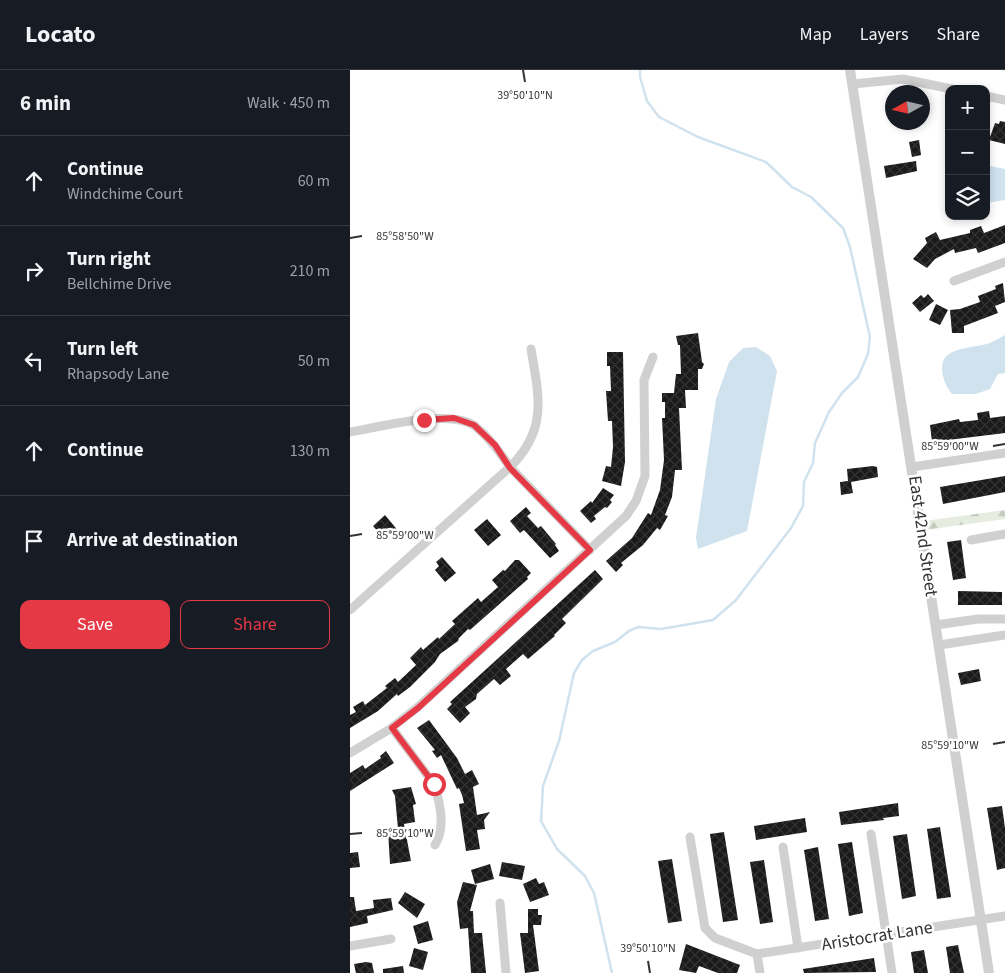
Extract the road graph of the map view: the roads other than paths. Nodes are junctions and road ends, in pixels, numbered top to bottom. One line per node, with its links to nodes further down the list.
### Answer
1 (850, 70): 2 (street, East 42nd Street)
2 (853, 84): 3 (street); 12 (street, East 42nd Street)
3 (945, 88)
4 (990, 97): 5 (street)
5 (1005, 100)
6 (1005, 262): 7 (street)
7 (954, 281)
8 (531, 349): 13 (street)
9 (653, 357): 16 (street)
10 (350, 432): 13 (street)
11 (1005, 453): 12 (street)
12 (912, 467): 19 (street, East 42nd Street)
13 (510, 468): 16 (street); 17 (street)
14 (1005, 534): 15 (street)
15 (971, 540)
16 (590, 550): 22 (street)
17 (350, 610)
18 (1005, 619): 19 (street)
19 (936, 625): 21 (street, East 42nd Street)
20 (1005, 635): 21 (street)
21 (939, 645): 30 (street, East 42nd Street)
22 (392, 728): 23 (street); 26 (street)
23 (350, 753)
24 (871, 834): 31 (street)
25 (690, 837): 35 (street)
26 (436, 845)
27 (783, 847): 34 (street)
28 (500, 903): 36 (street)
29 (1005, 916): 30 (street, Aristocrat Lane)
30 (981, 920): 31 (street, Aristocrat Lane); 39 (street, East 42nd Street)
31 (887, 934): 34 (street, Aristocrat Lane); 38 (street)
32 (391, 939): 33 (street)
33 (350, 946)
34 (798, 948): 35 (street, Aristocrat Lane)
35 (757, 954): 37 (street)
36 (506, 973)
37 (760, 973)
38 (892, 973)
39 (989, 973)

